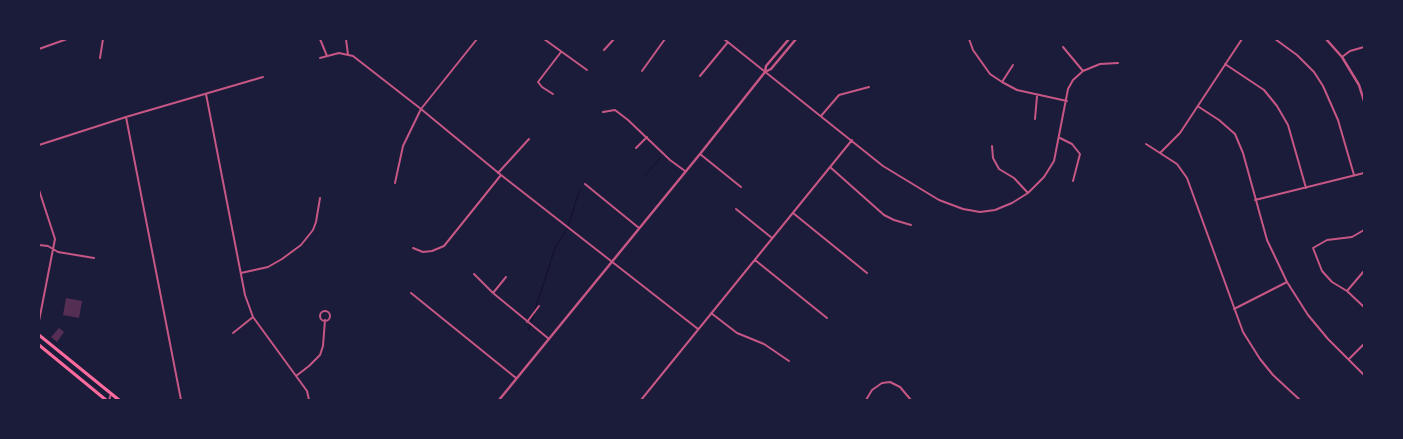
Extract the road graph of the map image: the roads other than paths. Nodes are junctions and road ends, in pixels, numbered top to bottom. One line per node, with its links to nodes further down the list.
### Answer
1 (67, 39): 19 (street)
2 (103, 39): 25 (street)
3 (320, 39): 23 (street)
4 (346, 39): 22 (street)
5 (477, 39): 44 (street)
6 (544, 39): 21 (street)
7 (614, 39): 20 (street)
8 (665, 39): 31 (street)
9 (724, 39): 16 (street)
10 (790, 39): 33 (street)
11 (796, 39): 33 (street)
12 (969, 39): 36 (street)
13 (1242, 39): 28 (street)
14 (1275, 39): 64 (street)
15 (1326, 39): 24 (street)
16 (728, 42): 33 (street); 34 (street)
17 (1063, 47): 32 (street)
18 (1364, 47): 24 (street)
19 (39, 49)
20 (604, 50)
21 (561, 52): 30 (street); 39 (street)
22 (348, 55): 23 (street); 44 (street)
23 (327, 56): 26 (street)
24 (1342, 57): 42 (street)
25 (100, 58)
26 (320, 58)
27 (1118, 63): 32 (street)
28 (1225, 64): 43 (street); 69 (street)
29 (1013, 65): 36 (street)
30 (587, 70)
31 (642, 71)
32 (1083, 71): 41 (street)
33 (765, 72): 46 (street); 58 (street)
34 (700, 76)
35 (263, 77): 38 (street)
36 (1002, 82): 40 (street)
37 (869, 87): 46 (street)
38 (206, 94): 47 (street); 87 (street)
39 (553, 94)
40 (1036, 96): 41 (street); 48 (street)
41 (1067, 101): 50 (street)
42 (1364, 101)
43 (1199, 107): 57 (street); 73 (street)
44 (421, 108): 61 (street); 66 (street)
45 (603, 112): 49 (street)
46 (821, 116): 52 (street)
47 (126, 117): 54 (street); 118 (street)
48 (1035, 119)
49 (647, 137): 56 (street); 60 (street)
50 (1060, 138): 65 (street); 71 (street)
51 (529, 139): 61 (street)
52 (852, 140): 59 (street); 71 (street)
53 (1146, 144): 57 (street)
54 (39, 145)
55 (992, 146): 71 (street)
56 (636, 148)
57 (1160, 153): 97 (street)
58 (700, 154): 60 (street); 68 (street)
59 (830, 167): 75 (street); 76 (street)
60 (685, 171): 77 (street)
61 (498, 173): 63 (street)
62 (1364, 173): 64 (street)
63 (501, 175): 81 (street); 85 (street)
64 (1354, 175): 69 (street)
65 (1074, 181)
66 (395, 183)
67 (585, 184): 77 (street)
68 (741, 187)
69 (1306, 188): 73 (street)
70 (39, 190): 82 (street)
71 (1028, 193)
72 (320, 198): 87 (street)
73 (1256, 200): 91 (street)
74 (736, 209): 79 (street)
75 (792, 213): 79 (street); 88 (street)
76 (911, 225)
77 (639, 228): 85 (street)
78 (1364, 230): 92 (street)
79 (772, 238): 84 (street)
80 (39, 245): 82 (street)
81 (413, 248)
82 (53, 249): 83 (street); 102 (street)
83 (94, 258)
84 (755, 260): 98 (street); 100 (street)
85 (612, 263): 104 (street); 107 (street)
86 (1364, 271): 92 (street)
87 (242, 273): 99 (street)
88 (867, 273)
89 (474, 274): 94 (street)
90 (506, 277): 94 (street)
91 (1287, 282): 97 (street); 110 (street)
92 (1347, 290): 96 (street)
93 (411, 293): 114 (street)
94 (493, 294): 103 (street)
95 (539, 306): 103 (street)
96 (1364, 307)
97 (1234, 309): 124 (street)
98 (711, 314): 104 (street); 111 (street)
99 (253, 317): 105 (street); 113 (street)
100 (827, 318)
101 (325, 320): 113 (street)
102 (39, 321)
103 (527, 322): 107 (street)
104 (698, 329): 121 (street)
105 (233, 332)
106 (39, 335): 115 (main road)
107 (549, 339): 114 (street)
108 (1364, 344): 110 (street)
109 (39, 345): 116 (main road)
110 (1349, 359): 112 (street)
111 (789, 361)
112 (1364, 375)
113 (296, 376): 119 (street)
114 (516, 378): 120 (street)
115 (111, 394): 116 (street); 117 (main road)
116 (107, 400)
117 (119, 400)
118 (181, 400)
119 (309, 400)
120 (499, 400)
121 (640, 400)
122 (866, 400): 123 (street)
123 (911, 400)
124 (1300, 400)

